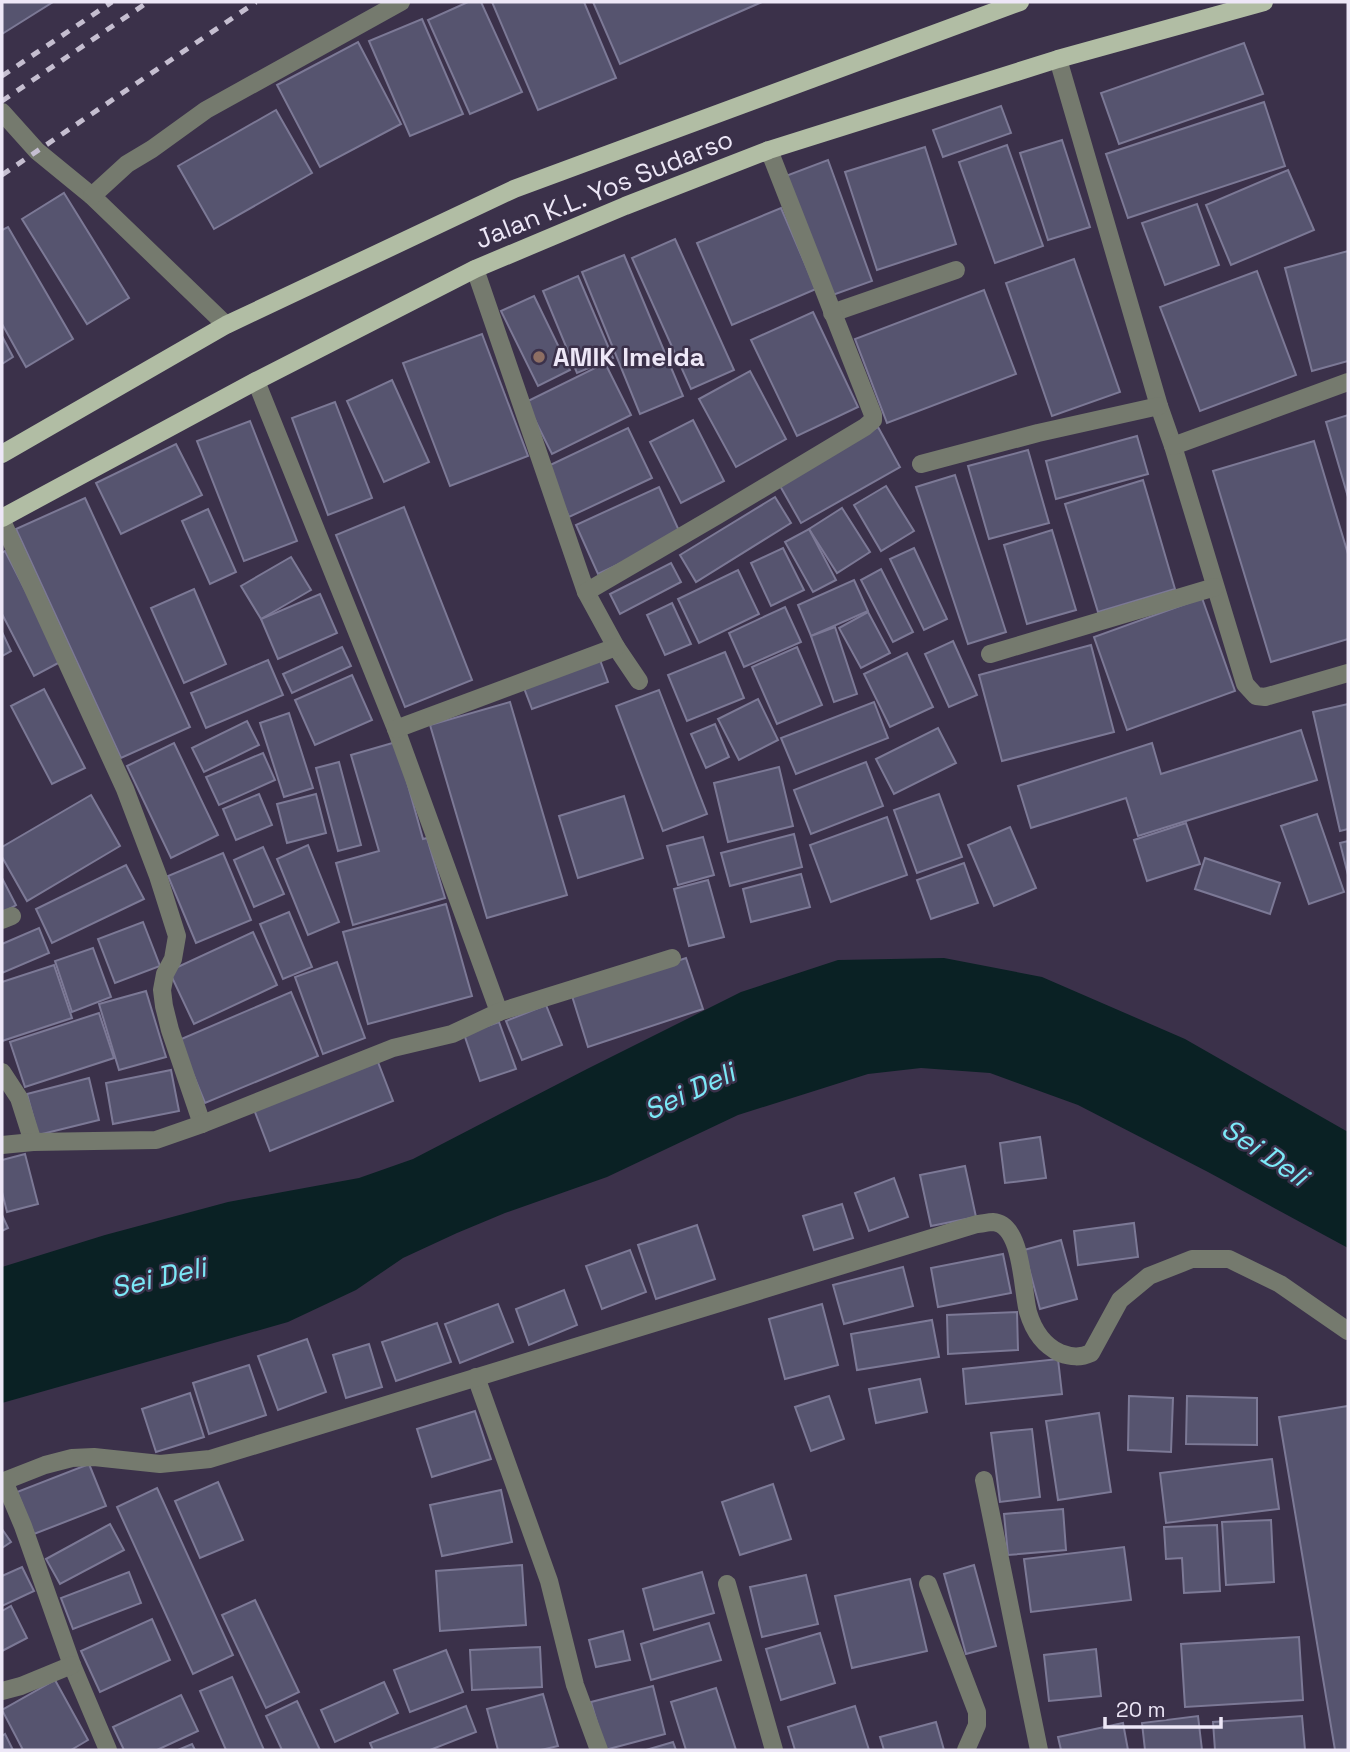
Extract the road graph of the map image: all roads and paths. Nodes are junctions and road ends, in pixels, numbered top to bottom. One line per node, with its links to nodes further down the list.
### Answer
1 (401, 2): 7 (street)
2 (1020, 2): 11 (main road, Jalan K.L. Yos Sudarso)
3 (1264, 2): 4 (main road, Jalan K.L. Yos Sudarso)
4 (1058, 59): 6 (main road, Jalan K.L. Yos Sudarso); 14 (street)
5 (2, 111): 7 (street)
6 (769, 150): 8 (main road, Jalan K.L. Yos Sudarso); 10 (street)
7 (92, 196): 11 (street)
8 (475, 269): 12 (main road, Jalan K.L. Yos Sudarso); 20 (street)
9 (956, 270): 10 (street)
10 (832, 313): 20 (street)
11 (226, 325): 16 (main road, Jalan K.L. Yos Sudarso)
12 (256, 381): 18 (main road, Jalan K.L. Yos Sudarso); 25 (street)
13 (1348, 382): 15 (street)
14 (1159, 405): 15 (street); 17 (street)
15 (1173, 446): 19 (street)
16 (2, 454)
17 (921, 464)
18 (2, 519): 29 (street)
19 (1215, 587): 22 (street); 23 (street)
20 (586, 592): 21 (street)
21 (616, 647): 24 (street); 25 (street)
22 (990, 654)
23 (1348, 673)
24 (639, 681)
25 (396, 729): 27 (street)
26 (672, 958): 27 (street)
27 (499, 1012): 29 (street)
28 (2, 1072): 30 (street)
29 (202, 1124): 30 (street)
30 (33, 1142): 31 (street)
31 (2, 1145)
32 (1348, 1331): 33 (street)
33 (475, 1377): 35 (street); 41 (street)
34 (984, 1480): 44 (street)
35 (3, 1482): 38 (street)
36 (727, 1584): 42 (street)
37 (928, 1584): 43 (street)
38 (72, 1665): 39 (street); 40 (street)
39 (2, 1691)
40 (108, 1750)
41 (599, 1750)
42 (774, 1750)
43 (966, 1750)
44 (1040, 1750)

